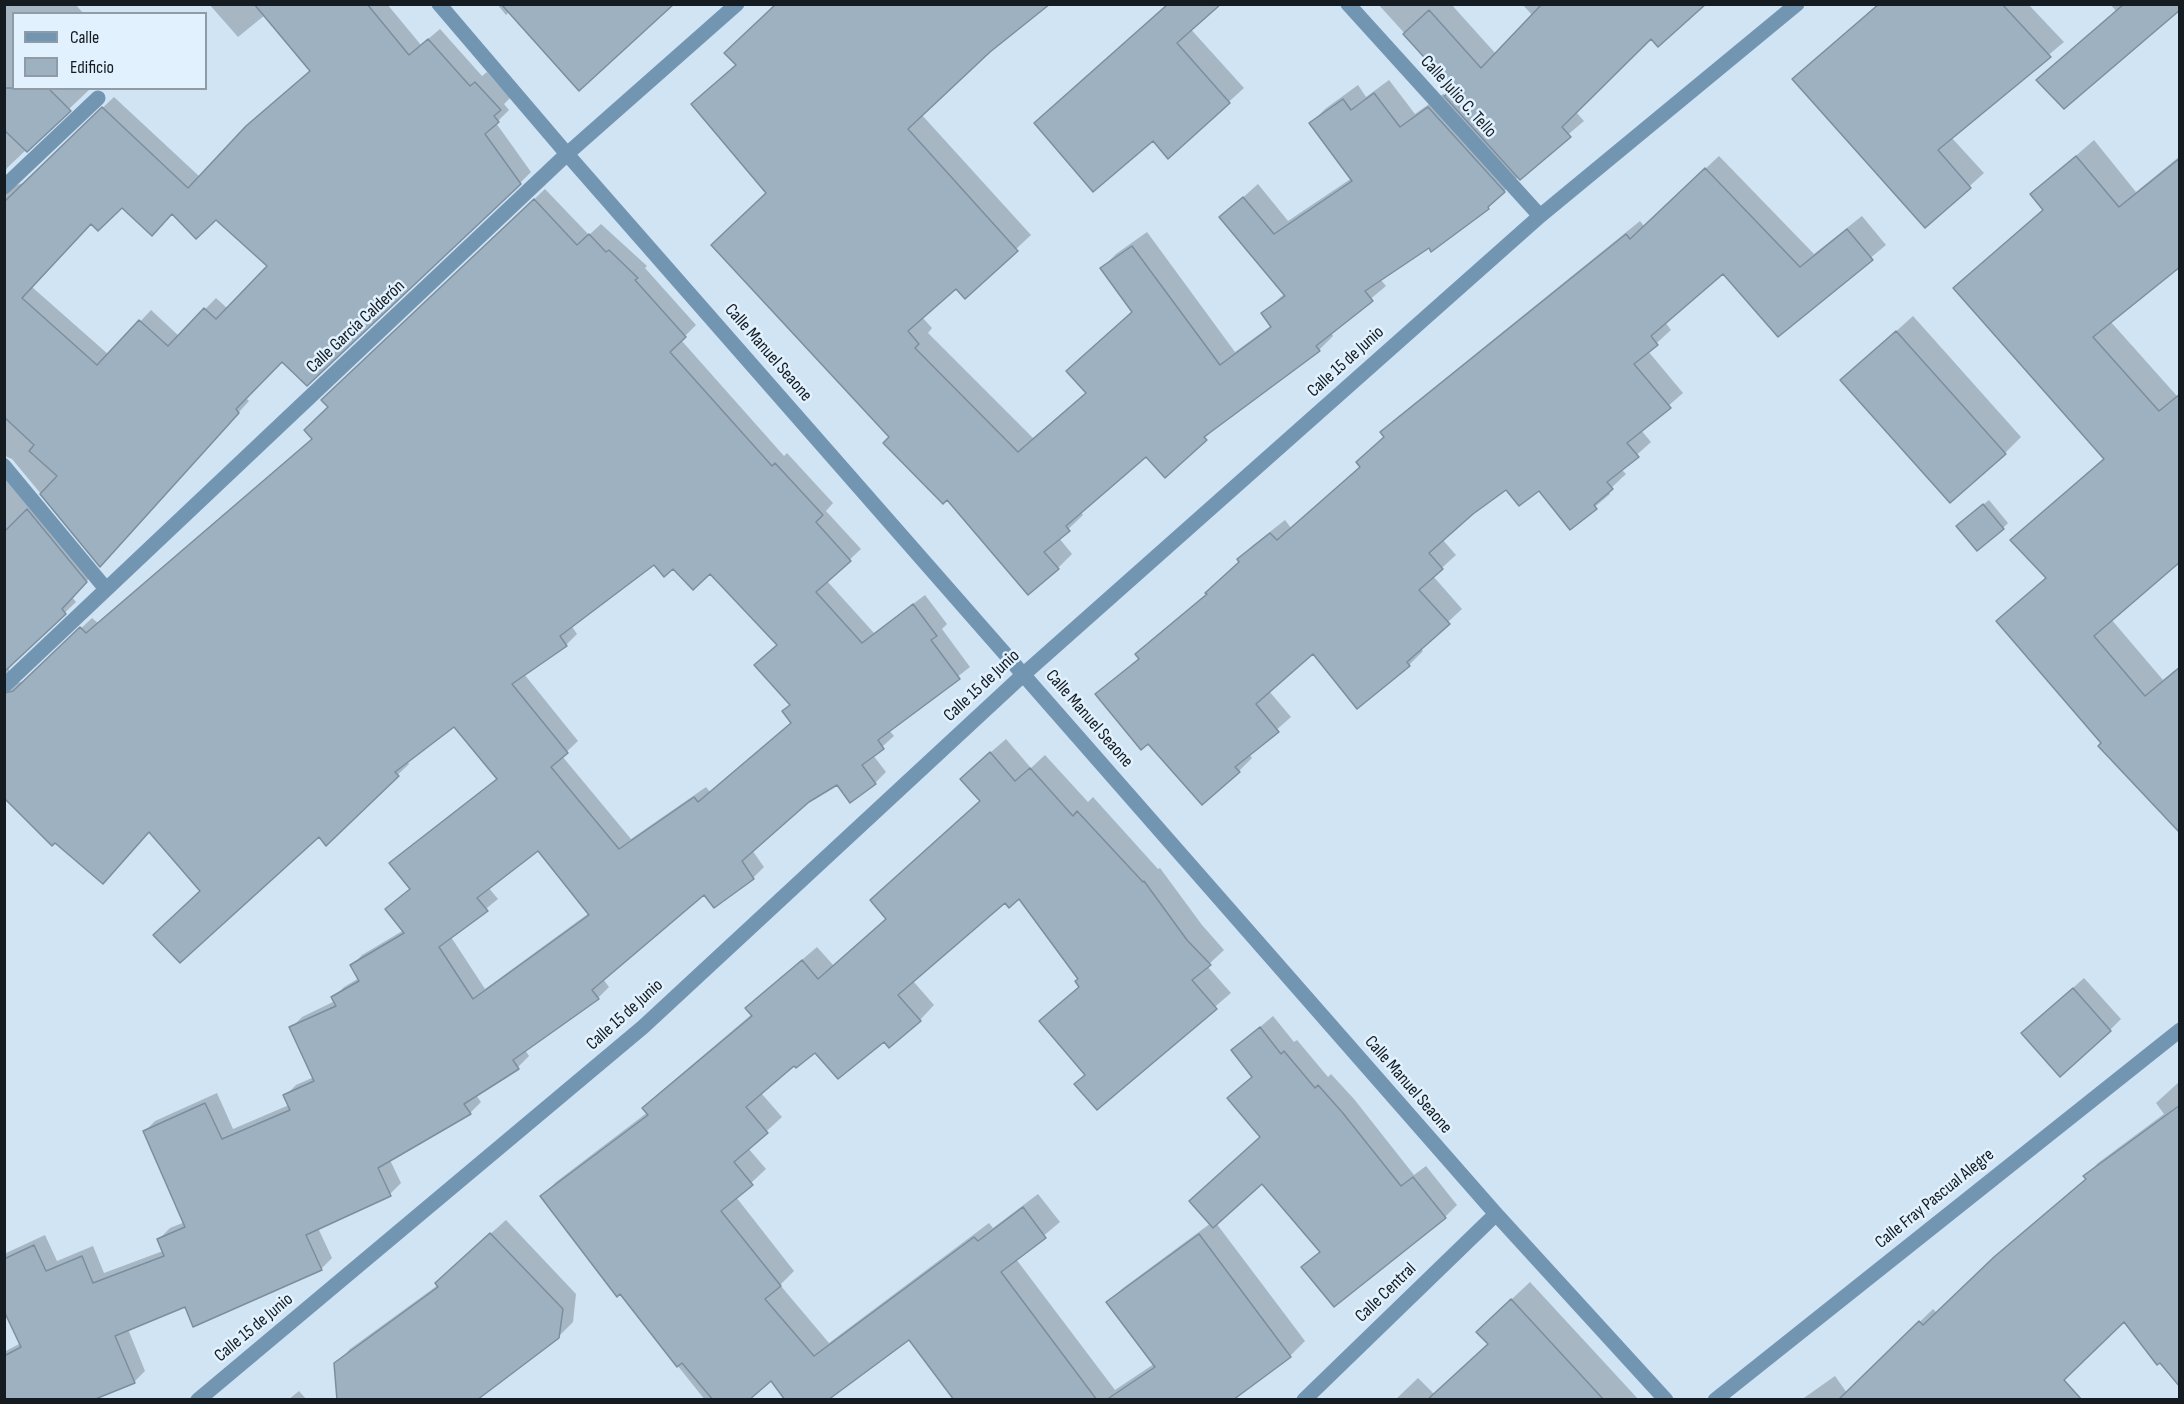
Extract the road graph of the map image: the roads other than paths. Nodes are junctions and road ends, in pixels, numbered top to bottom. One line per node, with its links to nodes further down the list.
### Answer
1 (439, 4): 6 (street, Calle Manuel Seaone)
2 (737, 4): 6 (street, Calle García Calderón)
3 (1348, 4): 8 (street, Calle Julio C. Tello)
4 (1797, 4): 8 (street, Calle 15 de Junio)
5 (98, 98): 7 (street)
6 (567, 154): 10 (street, Calle García Calderón); 11 (street, Calle Manuel Seaone)
7 (4, 187)
8 (1540, 216): 11 (street, Calle 15 de Junio)
9 (4, 466): 10 (street)
10 (106, 590): 12 (street, Calle García Calderón)
11 (1024, 674): 14 (street, Calle Manuel Seaone); 15 (street, Calle 15 de Junio)
12 (6, 684)
13 (2180, 1030): 18 (street, Calle Fray Pascual Alegre)
14 (1496, 1214): 16 (street, Calle Central); 17 (street, Calle Manuel Seaone)
15 (198, 1400)
16 (1304, 1400)
17 (1666, 1400)
18 (1715, 1400)

